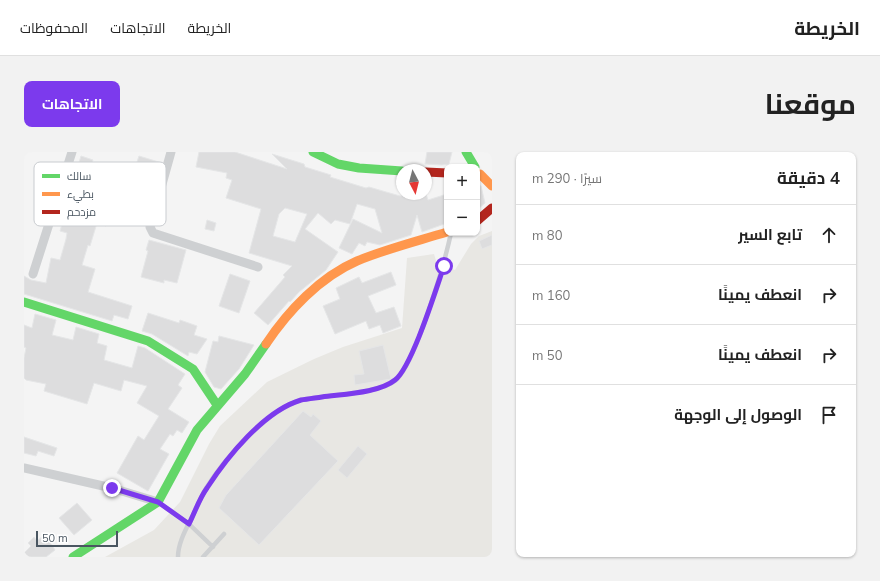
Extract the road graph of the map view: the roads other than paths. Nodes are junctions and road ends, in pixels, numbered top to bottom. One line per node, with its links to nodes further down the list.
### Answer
1 (72, 152): 5 (street)
2 (171, 152): 7 (street)
3 (313, 152): 8 (street)
4 (466, 152): 6 (street)
5 (69, 162)
6 (473, 164)
7 (166, 170)
8 (396, 171)
9 (432, 172): 10 (street)
10 (444, 173)
11 (480, 174): 12 (street)
12 (492, 186)
13 (492, 208): 14 (street)
14 (480, 218)
15 (49, 226): 20 (street)
16 (150, 226): 19 (street)
17 (444, 233): 22 (street)
18 (451, 236): 25 (lane)
19 (258, 267)
20 (34, 274)
21 (24, 302): 22 (street)
22 (216, 406): 24 (street)
23 (24, 468): 24 (street)
24 (158, 502): 25 (lane); 28 (street)
25 (189, 524): 27 (lane); 29 (lane)
26 (224, 534): 27 (lane)
27 (212, 547): 30 (lane)
28 (73, 557)
29 (178, 557)
30 (203, 557)

